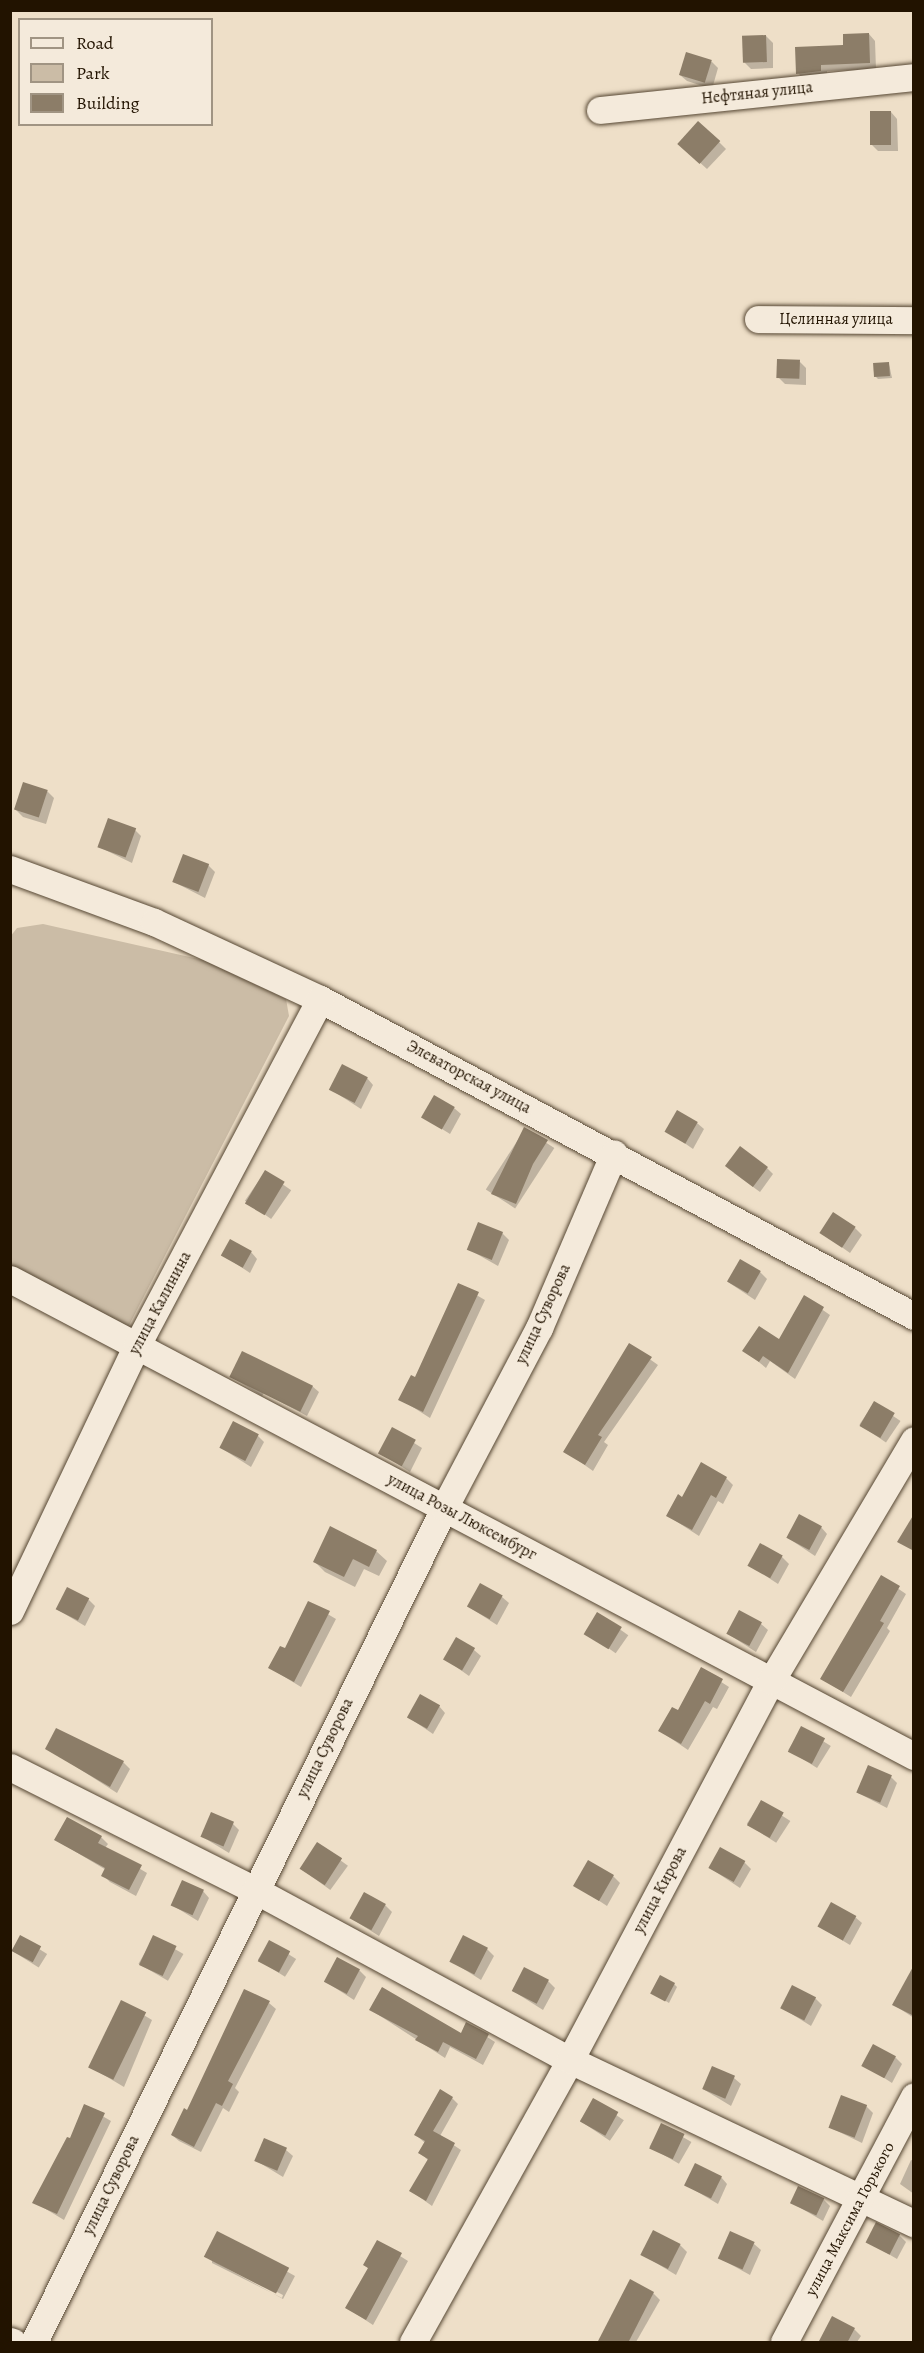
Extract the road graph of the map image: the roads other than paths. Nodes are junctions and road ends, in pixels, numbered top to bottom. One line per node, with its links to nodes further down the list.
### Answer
1 (914, 77): 2 (street, Нефтяная улица)
2 (600, 110)
3 (758, 319): 4 (street, Целинная улица)
4 (914, 320)
5 (10, 869): 6 (street, Элеваторская улица)
6 (320, 999): 7 (street, Элеваторская улица); 10 (street, улица Калинина)
7 (614, 1154): 9 (street, Элеваторская улица); 12 (street, улица Суворова)
8 (10, 1279): 10 (street, улица Розы Люксембург)
9 (914, 1316)
10 (137, 1345): 12 (street, улица Розы Люксембург); 13 (street, улица Калинина)
11 (914, 1440): 14 (street, улица Кирова)
12 (444, 1508): 14 (street, улица Розы Люксембург); 17 (street, улица Суворова)
13 (10, 1611)
14 (771, 1681): 15 (street, улица Розы Люксембург); 18 (street, улица Кирова)
15 (914, 1756)
16 (10, 1767): 17 (street)
17 (255, 1890): 18 (street); 22 (street, улица Суворова)
18 (570, 2060): 20 (street); 23 (street, улица Кирова)
19 (914, 2096): 20 (street, улица Максима Горького)
20 (862, 2198): 21 (street); 24 (street, улица Максима Горького)
21 (914, 2223)
22 (34, 2343)
23 (413, 2343)
24 (784, 2343)

